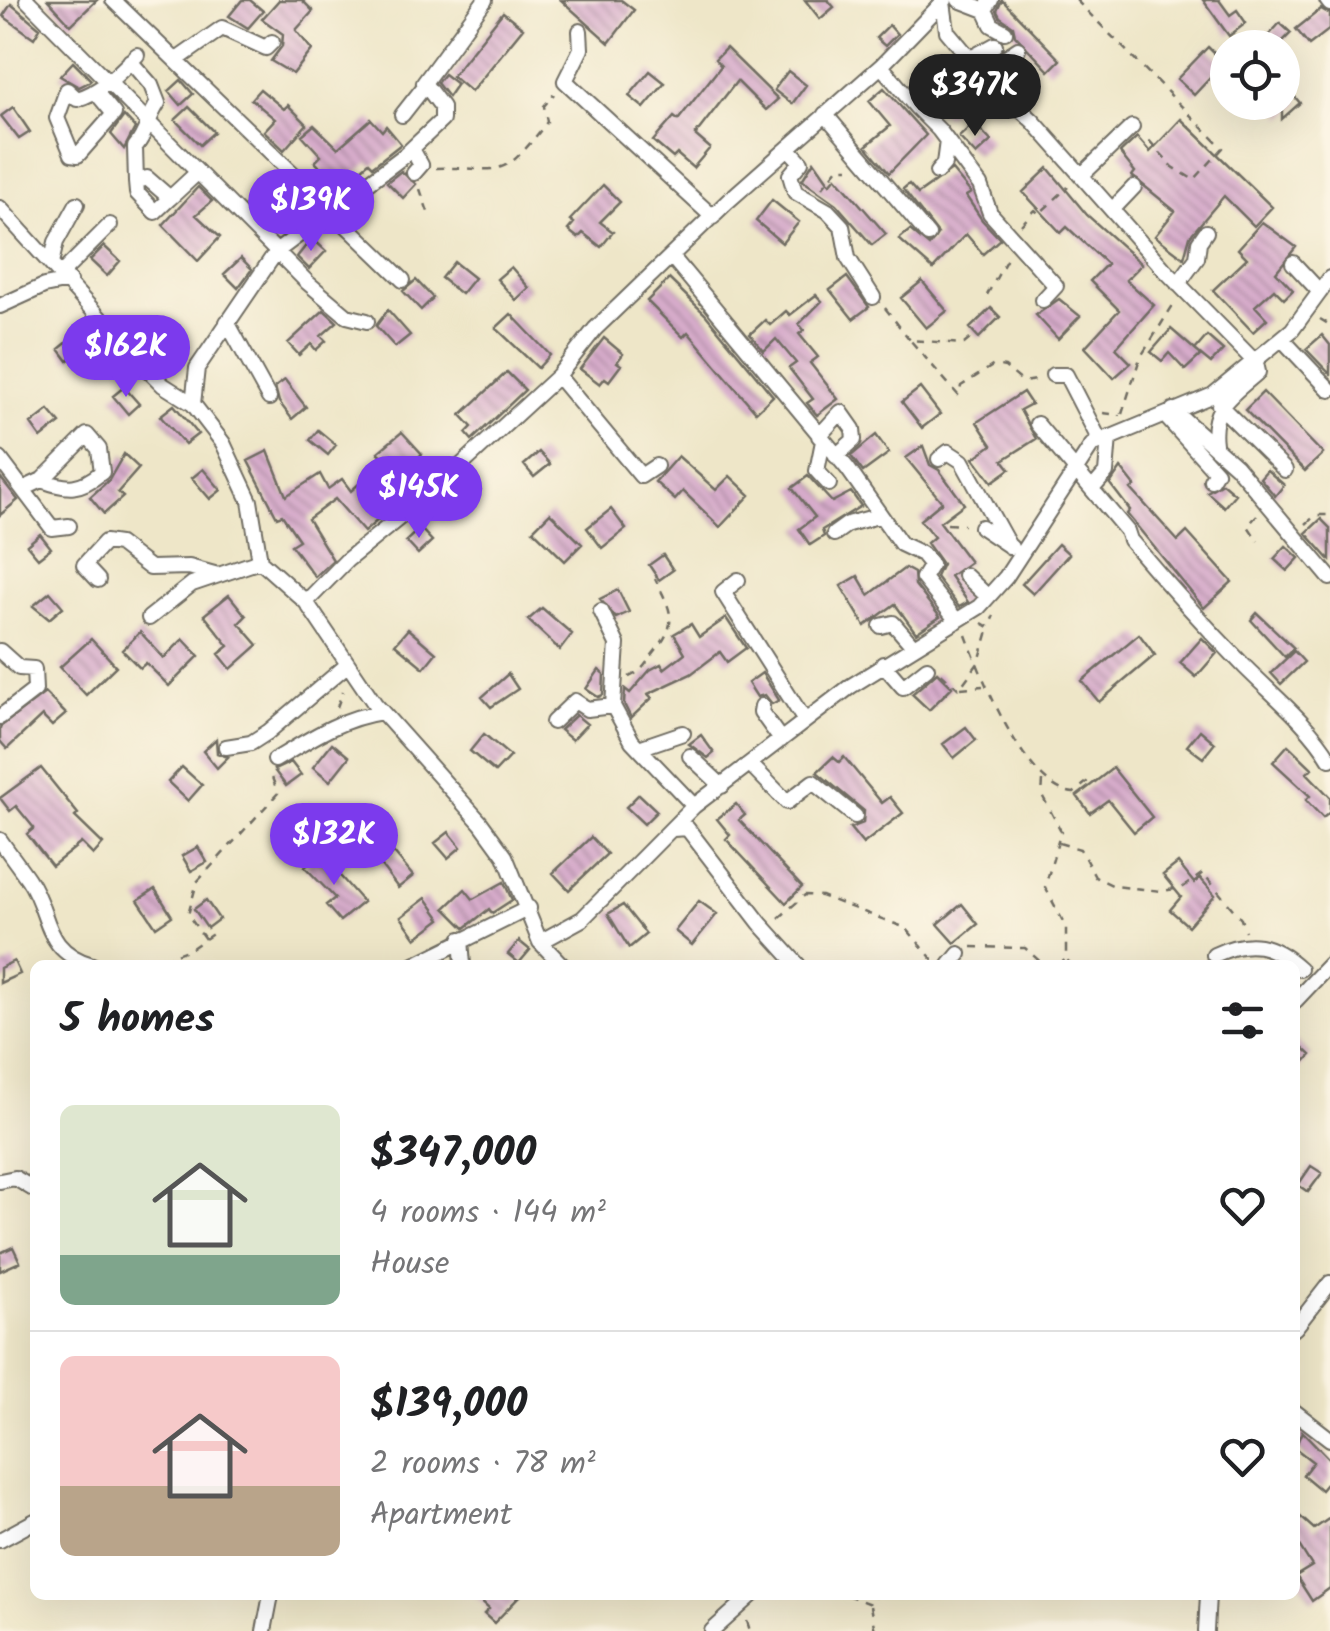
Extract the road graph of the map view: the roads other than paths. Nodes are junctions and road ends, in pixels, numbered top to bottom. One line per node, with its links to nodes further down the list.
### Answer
1 (26, 0): 16 (street)
2 (113, 0): 13 (street)
3 (486, 0): 18 (street)
4 (959, 0): 6 (street)
5 (944, 1): 12 (street); 14 (street)
6 (988, 5): 8 (street)
7 (580, 31): 40 (street)
8 (1005, 32)
9 (272, 42): 13 (street)
10 (995, 45): 12 (street)
11 (1018, 49): 15 (street)
12 (967, 52): 15 (street)
13 (178, 60): 39 (street)
14 (881, 66): 20 (street); 21 (street)
15 (983, 72): 32 (street)
16 (108, 80): 19 (street); 23 (street); 23 (street)
17 (937, 84): 20 (street)
18 (424, 87): 22 (street); 28 (street)
19 (95, 91): 19 (street)
20 (917, 108): 24 (street); 26 (street)
21 (825, 114): 27 (street); 43 (street)
22 (402, 115)
23 (146, 120): 30 (street); 33 (street)
24 (914, 125)
25 (1132, 127): 32 (street)
26 (947, 141): 31 (street); 53 (street)
27 (788, 148): 40 (street); 52 (street)
28 (412, 150): 29 (street); 39 (street)
29 (418, 169)
30 (198, 172): 35 (street); 44 (street)
31 (937, 172)
32 (1086, 177): 38 (street)
33 (136, 182): 35 (street); 35 (street)
34 (1134, 187): 38 (street)
35 (170, 198)
36 (77, 204): 47 (street)
37 (0, 208): 47 (street)
38 (1113, 209): 50 (street)
39 (329, 211): 44 (street); 49 (street)
40 (713, 217): 45 (street)
41 (110, 225): 47 (street)
42 (1206, 232): 50 (street)
43 (928, 234)
44 (276, 252): 55 (street); 56 (street)
45 (672, 257): 60 (street); 67 (street)
46 (1293, 263): 51 (street)
47 (60, 273): 54 (street); 64 (street)
48 (1330, 278): 51 (street)
49 (403, 280)
50 (1182, 288): 58 (street)
51 (1320, 292): 57 (street)
52 (873, 297)
53 (1043, 300)
54 (0, 306)
55 (367, 321)
56 (227, 322): 62 (street); 64 (street)
57 (1282, 338): 58 (street); 61 (street)
58 (1256, 362): 63 (street)
59 (1053, 375): 68 (street)
60 (558, 376): 73 (street); 93 (street)
61 (1330, 390)
62 (269, 398)
63 (1217, 402): 65 (street); 69 (street); 75 (street)
64 (194, 404): 86 (street)
65 (1168, 413): 68 (street); 69 (street); 77 (street)
66 (1037, 424): 74 (street)
67 (821, 439): 70 (street); 70 (street); 78 (street)
68 (1105, 439): 74 (street); 79 (street)
69 (1215, 444): 89 (street)
70 (836, 456): 81 (street)
71 (0, 459): 80 (street)
72 (939, 459): 85 (street)
73 (656, 466)
74 (1076, 468): 79 (street); 85 (street)
75 (1285, 470)
76 (42, 480): 76 (street); 80 (street)
77 (1211, 480)
78 (829, 484)
79 (1092, 488): 114 (street)
80 (23, 489): 82 (street)
81 (878, 516): 84 (street); 96 (street)
82 (69, 526)
83 (980, 527): 85 (street)
84 (834, 534)
85 (1015, 549): 92 (street)
86 (260, 561): 87 (street); 93 (street)
87 (218, 574): 90 (street); 95 (street)
88 (964, 575): 92 (street)
89 (1330, 578)
90 (98, 580)
91 (738, 580): 107 (street)
92 (988, 596): 96 (street)
93 (306, 602): 101 (street)
94 (602, 610): 103 (street)
95 (149, 618)
96 (957, 621): 98 (street)
97 (881, 626): 98 (street)
98 (913, 646): 100 (street)
99 (0, 651): 106 (street)
100 (884, 664): 102 (street); 107 (street)
101 (344, 668): 105 (street); 111 (street)
102 (927, 668)
103 (613, 706): 108 (street); 112 (street)
104 (762, 706): 110 (street)
105 (382, 712): 115 (street); 122 (street)
106 (0, 717)
107 (805, 721): 110 (street)
108 (553, 722)
109 (683, 733): 112 (street)
110 (780, 740): 116 (street)
111 (226, 747)
112 (639, 748): 118 (street)
113 (690, 756): 117 (street)
114 (1330, 759)
115 (274, 760)
116 (750, 764): 117 (street); 119 (street)
117 (722, 786): 118 (street)
118 (694, 806): 120 (street)
119 (855, 816)
120 (673, 829): 124 (street); 130 (street)
121 (0, 840): 126 (street)
122 (529, 908): 123 (street); 124 (street)
123 (461, 939): 127 (street); 128 (street)
124 (540, 942): 129 (street)
125 (1214, 954): 131 (street)
126 (77, 960)
127 (423, 960)
128 (463, 960)
129 (557, 960)
130 (794, 960)
131 (1288, 960)
132 (1329, 965): 133 (street); 134 (street)
133 (1300, 970)
134 (1300, 996)
135 (0, 1181): 136 (street)
136 (30, 1187)
137 (1330, 1283): 138 (street)
138 (1300, 1322)
139 (1300, 1416): 140 (street)
140 (1330, 1438)
141 (30, 1524): 142 (street)
142 (0, 1540)
143 (271, 1600): 146 (street)
144 (746, 1600): 147 (street)
145 (1208, 1600): 148 (street)
146 (264, 1631)
147 (712, 1631)
148 (1206, 1631)

